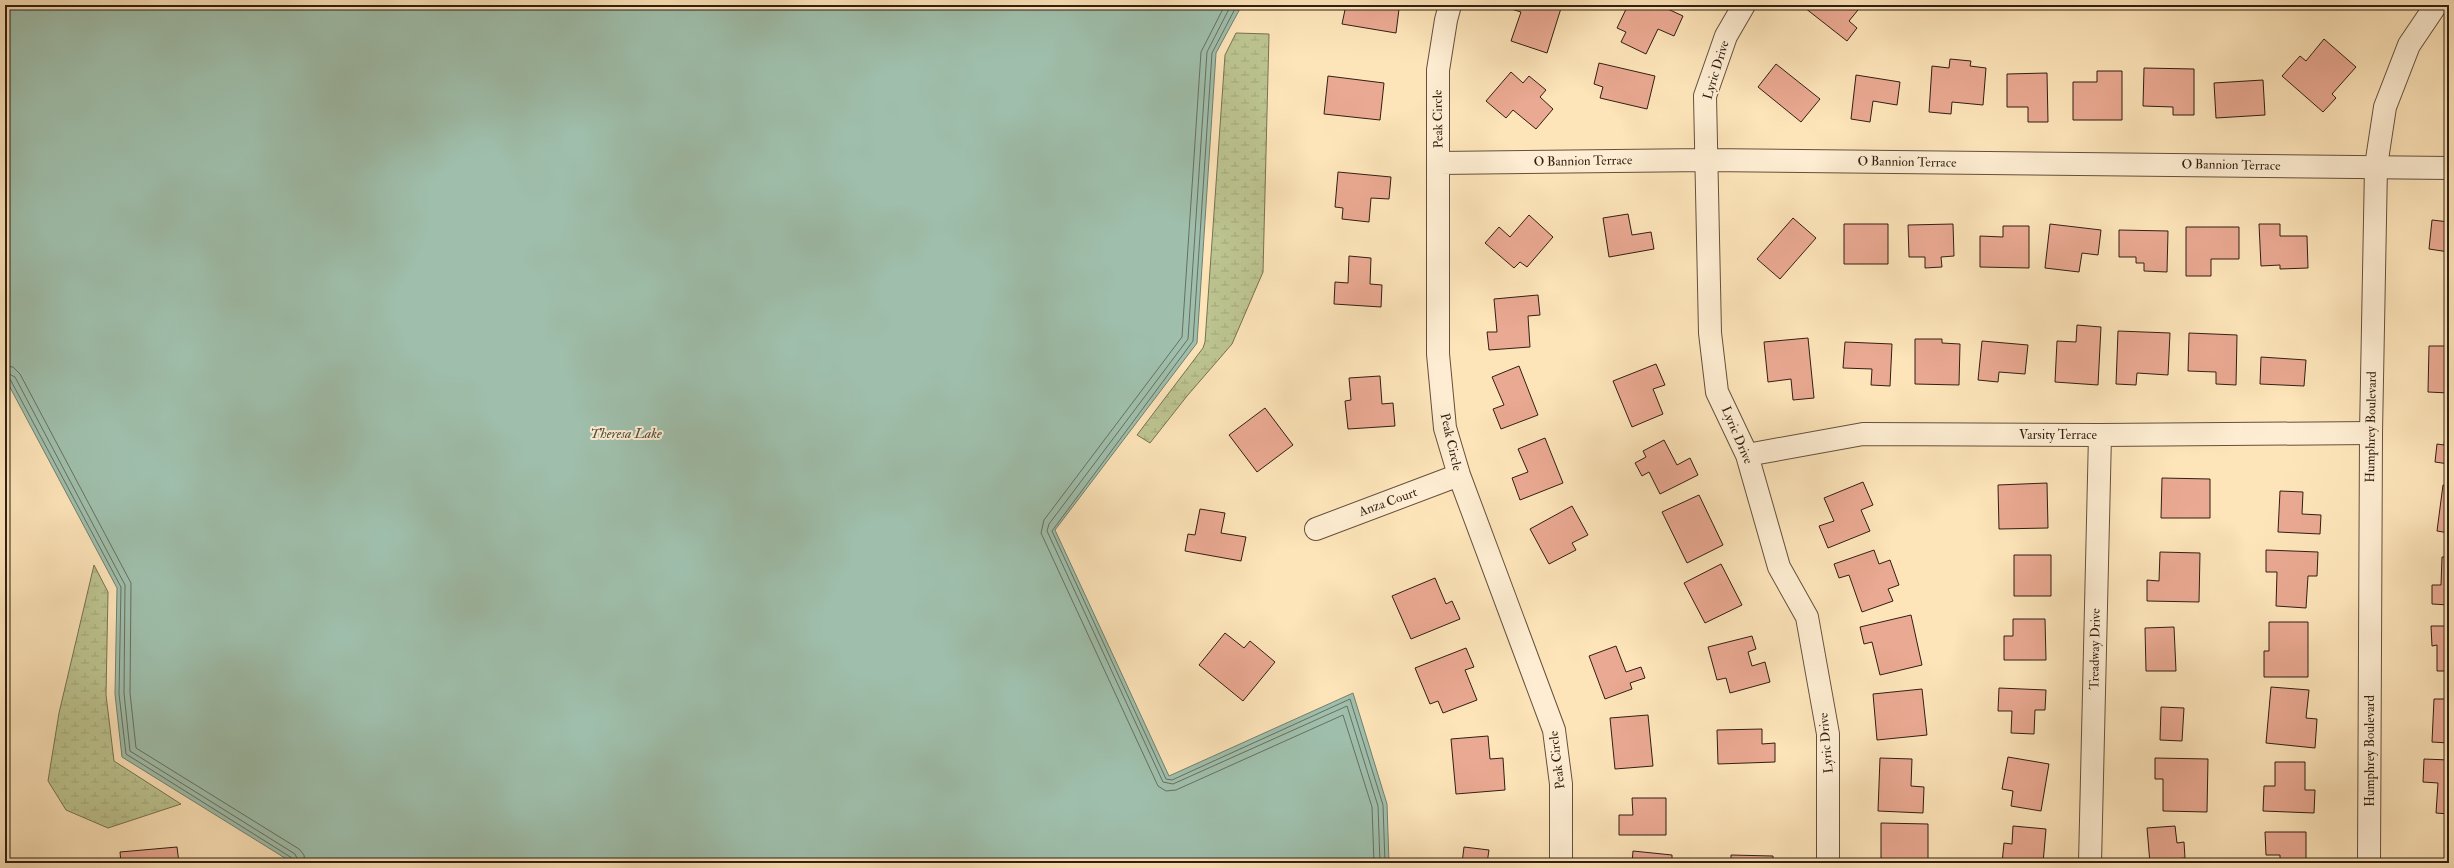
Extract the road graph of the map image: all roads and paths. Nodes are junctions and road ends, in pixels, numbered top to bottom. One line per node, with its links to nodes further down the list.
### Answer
1 (1450, 5): 5 (street, Peak Circle)
2 (1744, 5): 4 (street, Lyric Drive)
3 (2436, 5): 6 (street, Humphrey Boulevard)
4 (1706, 160): 5 (street, O Bannion Terrace); 6 (street, O Bannion Terrace); 10 (street, Lyric Drive)
5 (1439, 163): 11 (street, Peak Circle)
6 (2376, 166): 7 (street, O Bannion Terrace); 8 (street, Humphrey Boulevard)
7 (2449, 168)
8 (2371, 433): 9 (street, Varsity Terrace); 16 (street, Humphrey Boulevard)
9 (2100, 435): 10 (street, Varsity Terrace); 15 (street, Treadway Drive)
10 (1747, 455): 14 (street, Lyric Drive)
11 (1459, 475): 12 (street, Anza Court); 13 (street, Peak Circle)
12 (1316, 529)
13 (1561, 863)
14 (1828, 863)
15 (2090, 863)
16 (2370, 863)

